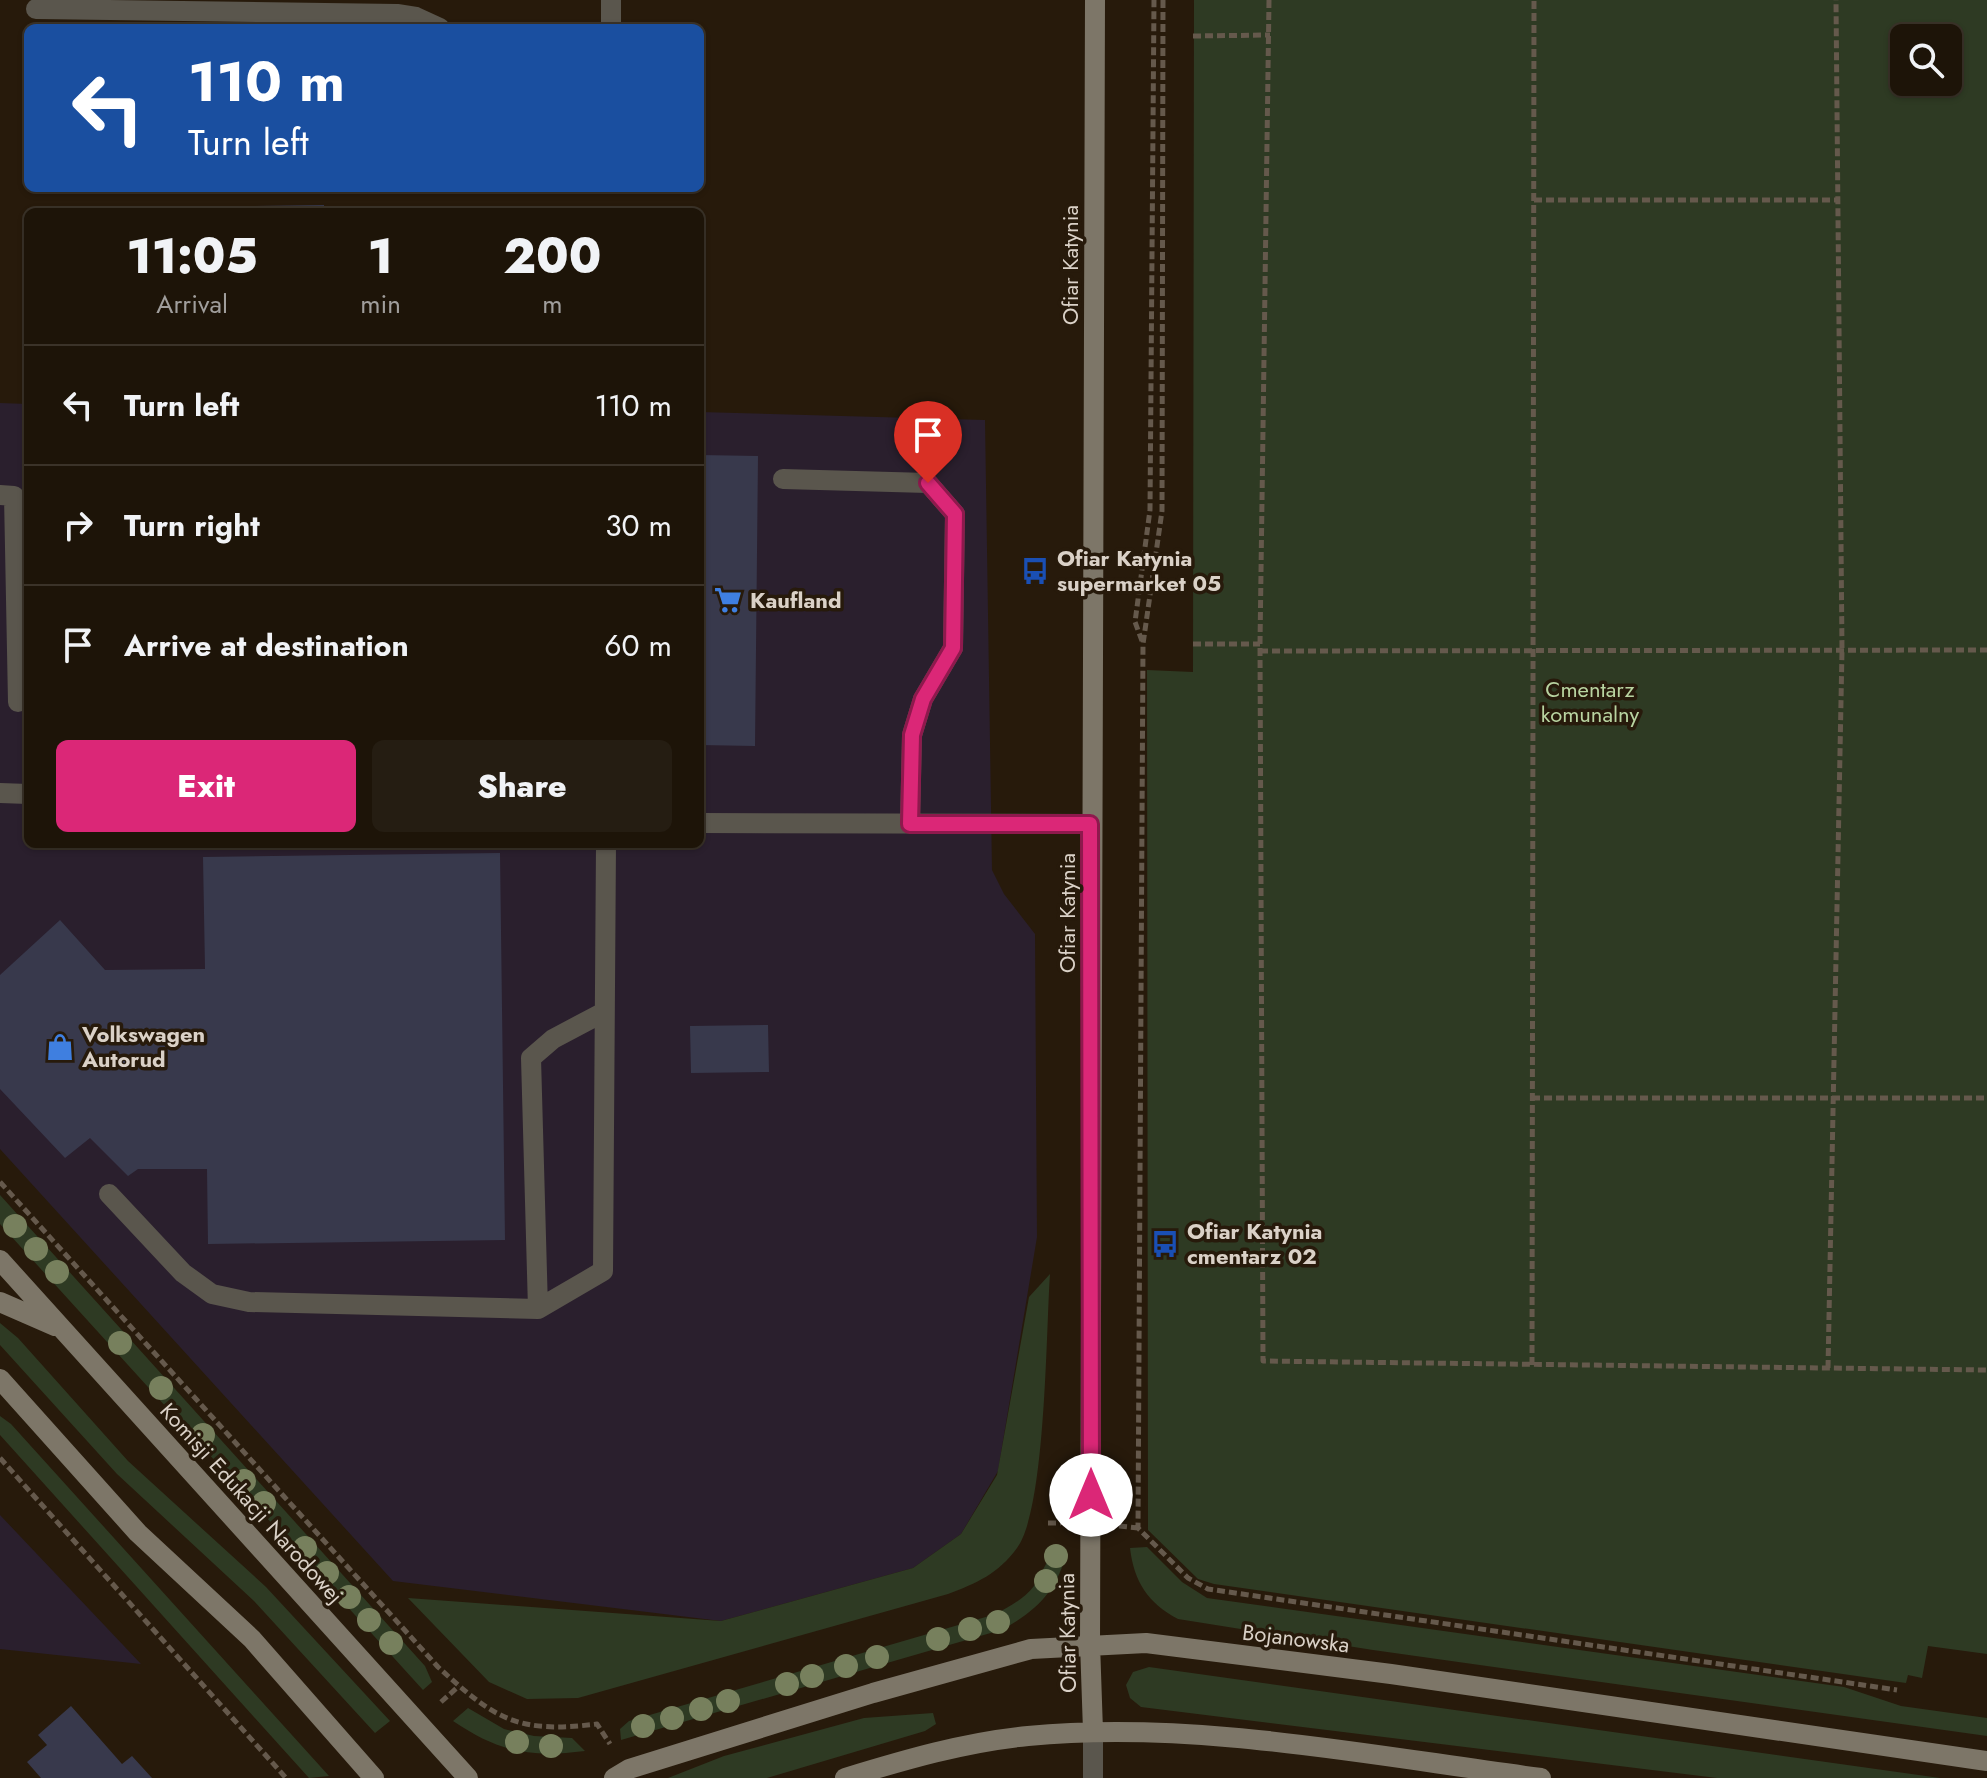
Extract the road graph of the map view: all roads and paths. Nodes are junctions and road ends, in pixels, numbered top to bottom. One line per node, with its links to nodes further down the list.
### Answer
1 (611, 0): 10 (lane)
2 (1095, 0): 28 (main road, Ofiar Katynia)
3 (1154, 0): 17 (path)
4 (1163, 0): 17 (path)
5 (1269, 0): 11 (path)
6 (1534, 0): 13 (path)
7 (1836, 0): 14 (path)
8 (36, 9): 9 (lane)
9 (431, 24)
10 (611, 24)
11 (1270, 35): 12 (path); 19 (path)
12 (1193, 36)
13 (1534, 200): 14 (path); 20 (path)
14 (1838, 200): 21 (path)
15 (783, 479): 27 (lane)
16 (0, 495): 23 (lane)
17 (1143, 644): 48 (path)
18 (1193, 644): 19 (path)
19 (1260, 648): 20 (path); 40 (path)
20 (1532, 649): 21 (path); 31 (path)
21 (1842, 650): 22 (path); 32 (path)
22 (1987, 650)
23 (15, 702)
24 (0, 793): 25 (lane)
25 (24, 794)
26 (704, 823): 27 (lane)
27 (910, 824): 28 (lane)
28 (1090, 824): 47 (main road, Ofiar Katynia)
29 (606, 848): 30 (lane)
30 (604, 1012): 38 (lane); 38 (lane)
31 (1532, 1098): 32 (path); 40 (path)
32 (1834, 1098): 33 (path); 41 (path)
33 (1987, 1098)
34 (0, 1182): 49 (path)
35 (109, 1194): 38 (lane)
36 (0, 1260): 39 (main road, Komisji Edukacji Narodowej)
37 (0, 1302): 39 (main road)
38 (538, 1309)
39 (62, 1329): 54 (main road, Komisji Edukacji Narodowej)
40 (1532, 1365): 41 (path)
41 (1828, 1368): 42 (path)
42 (1987, 1370)
43 (0, 1379): 45 (main road)
44 (0, 1392): 45 (main road)
45 (21, 1402): 53 (main road)
46 (0, 1458): 52 (path)
47 (1090, 1643): 50 (main road, Ofiar Katynia); 51 (main road, Bojanowska); 55 (main road, Bojanowska)
48 (1897, 1690)
49 (597, 1724)
50 (1093, 1731): 56 (main road); 57 (lane, Ofiar Katynia); 58 (main road)
51 (1987, 1761)
52 (286, 1778)
53 (374, 1778)
54 (468, 1778)
55 (614, 1778)
56 (845, 1778)
57 (1093, 1778)
58 (1541, 1778)

